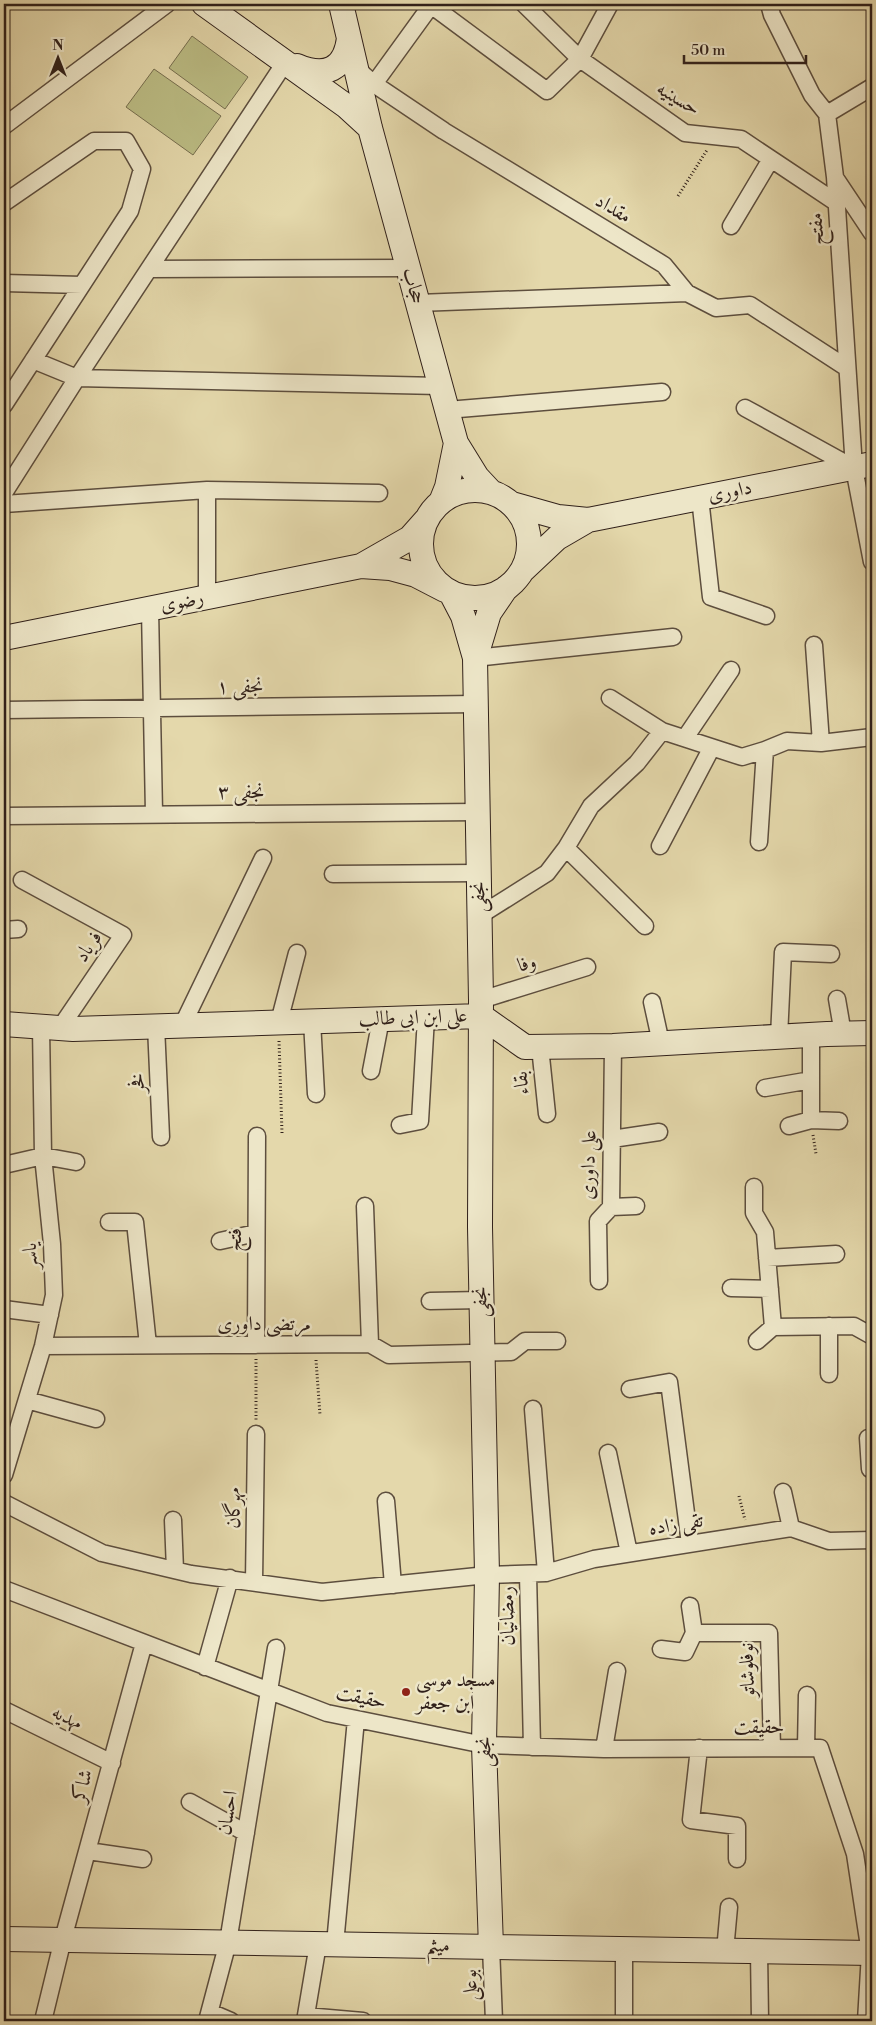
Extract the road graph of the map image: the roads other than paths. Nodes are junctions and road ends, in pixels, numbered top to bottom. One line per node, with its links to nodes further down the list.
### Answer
1 (167, 4): 15 (street)
2 (204, 4): 10 (street)
3 (341, 4): 8 (street, حجاب)
4 (431, 4): 9 (street); 12 (street)
5 (524, 4): 9 (street, حسینیه)
6 (610, 4): 9 (street)
7 (769, 4): 14 (street)
8 (349, 38): 10 (street); 11 (street, حجاب)
9 (580, 59): 17 (street, حسینیه)
10 (286, 61): 16 (street); 24 (street)
11 (356, 68): 12 (street, مقداد); 16 (street, حجاب)
12 (374, 84): 27 (street, مقداد)
13 (872, 87): 14 (street)
14 (827, 114): 18 (street, مفتح)
15 (4, 126)
16 (370, 128): 23 (street, حجاب)
17 (771, 159): 20 (street, حسینیه); 21 (street)
18 (835, 177): 20 (street, مفتح); 22 (street)
19 (4, 203): 26 (street)
20 (837, 203): 30 (street, مفتح)
21 (731, 226)
22 (872, 233)
23 (408, 268): 24 (street); 28 (street, حجاب)
24 (150, 269): 31 (street)
25 (4, 283): 26 (street)
26 (82, 285): 29 (street)
27 (687, 293): 28 (street); 30 (street, مقداد)
28 (418, 303): 32 (street, حجاب)
29 (33, 360): 31 (street); 34 (street)
30 (847, 368): 38 (street, مفتح)
31 (78, 378): 32 (street); 41 (street)
32 (440, 386): 36 (street, حجاب)
33 (662, 392): 36 (street)
34 (4, 403)
35 (744, 408): 38 (street)
36 (447, 410): 37 (street, حجاب)
37 (456, 443): 40 (street); 46 (street)
38 (863, 466): 43 (street, داوری); 48 (street, مفتح)
39 (207, 490): 42 (street); 44 (street); 53 (street)
40 (491, 492): 45 (street); 46 (street)
41 (4, 493)
42 (379, 493)
43 (700, 498): 47 (street, داوری); 55 (street)
44 (4, 504)
45 (512, 504): 47 (street); 50 (street)
46 (434, 510): 49 (street); 52 (street)
47 (588, 520): 50 (street)
48 (872, 562)
49 (361, 566): 52 (street); 53 (street, رضوی)
50 (523, 570): 51 (street)
51 (506, 588): 52 (street); 59 (street)
52 (448, 591): 59 (street)
53 (207, 597): 54 (street, رضوی)
54 (150, 609): 57 (street, رضوی); 63 (street)
55 (766, 616)
56 (673, 637): 59 (street)
57 (4, 638)
58 (814, 645): 68 (street)
59 (476, 658): 62 (street, نجفی)
60 (730, 670): 67 (street)
61 (610, 698): 65 (street)
62 (476, 704): 63 (street, نجفی ۱); 71 (street, نجفی)
63 (152, 709): 64 (street, نجفی ۱); 72 (street)
64 (4, 710)
65 (662, 731): 67 (street); 76 (street)
66 (872, 737): 68 (street)
67 (685, 738): 69 (street)
68 (821, 743): 70 (street)
69 (711, 749): 70 (street); 75 (street)
70 (765, 750): 74 (street)
71 (478, 812): 72 (street, نجفی ۳); 78 (street, نجفی)
72 (154, 814): 73 (street, نجفی ۳)
73 (4, 816)
74 (759, 842)
75 (660, 846)
76 (566, 848): 81 (street); 82 (street)
77 (263, 858): 95 (street)
78 (479, 873): 79 (street); 81 (street, نجفی)
79 (334, 874)
80 (22, 880): 96 (street, فریاد)
81 (479, 916): 88 (street, نجفی)
82 (645, 926)
83 (297, 953): 92 (street)
84 (831, 954): 100 (street)
85 (586, 968): 88 (street, وفا)
86 (838, 999): 98 (street)
87 (652, 1002): 101 (street)
88 (480, 1008): 89 (street, علی ابن ابی طالب); 103 (street, علی ابن ابی طالب); 132 (street, نجفی)
89 (426, 1017): 90 (street, علی ابن ابی طالب); 111 (street)
90 (381, 1019): 91 (street, علی ابن ابی طالب); 104 (street)
91 (312, 1021): 92 (street, علی ابن ابی طالب); 107 (street)
92 (279, 1022): 95 (street, علی ابن ابی طالب)
93 (4, 1024): 96 (street, علی ابن ابی طالب)
94 (156, 1026): 95 (street, علی ابن ابی طالب); 96 (street, علی ابن ابی طالب); 115 (street, فخر)
95 (182, 1026)
96 (51, 1027): 117 (street, یاسر)
97 (872, 1033): 98 (street, علی ابن ابی طالب)
98 (843, 1034): 99 (street, علی ابن ابی طالب)
99 (811, 1035): 100 (street, علی ابن ابی طالب); 105 (street)
100 (779, 1037): 101 (street, علی ابن ابی طالب)
101 (661, 1043): 102 (street, علی ابن ابی طالب)
102 (613, 1046): 103 (street, علی ابن ابی طالب); 116 (street, علی داوری)
103 (540, 1047): 108 (street, بقاء)
104 (371, 1070)
105 (811, 1080): 106 (street); 109 (street)
106 (765, 1088)
107 (316, 1094)
108 (547, 1114)
109 (811, 1120): 110 (street); 112 (street)
110 (839, 1121)
111 (400, 1125)
112 (789, 1126)
113 (659, 1132): 116 (street)
114 (257, 1136): 125 (street, فتح)
115 (161, 1137)
116 (612, 1139): 123 (street, علی داوری)
117 (43, 1156): 118 (street); 119 (street); 135 (street, یاسر)
118 (76, 1162)
119 (4, 1165)
120 (754, 1187): 128 (street)
121 (365, 1206): 141 (street)
122 (636, 1206): 123 (street)
123 (611, 1208): 129 (street, علی داوری)
124 (109, 1222): 144 (street)
125 (256, 1233): 126 (street); 142 (street, فتح)
126 (220, 1241)
127 (836, 1254): 128 (street)
128 (767, 1258): 131 (street)
129 (599, 1281)
130 (730, 1288): 131 (street)
131 (770, 1288): 137 (street)
132 (481, 1300): 133 (street); 145 (street, نجفی)
133 (430, 1301)
134 (4, 1308): 135 (street)
135 (50, 1315): 143 (street, یاسر)
136 (829, 1326): 137 (street); 138 (street); 146 (street)
137 (773, 1327): 140 (street)
138 (872, 1336)
139 (558, 1341): 145 (street, مرتضی داوری)
140 (757, 1341)
141 (370, 1344): 142 (street, مرتضی داوری); 145 (street, مرتضی داوری)
142 (256, 1345): 144 (street, مرتضی داوری)
143 (43, 1346): 144 (street, مرتضی داوری); 148 (street, یاسر)
144 (148, 1346)
145 (482, 1352): 167 (street, نجفی)
146 (829, 1374)
147 (630, 1388): 162 (street)
148 (27, 1400): 150 (street); 155 (street, یاسر)
149 (533, 1409): 166 (street)
150 (96, 1419)
151 (256, 1434): 169 (street, مهرگان)
152 (868, 1438): 154 (street)
153 (608, 1453): 163 (street)
154 (872, 1469)
155 (4, 1475)
156 (783, 1492): 160 (street)
157 (386, 1501): 170 (street)
158 (4, 1503): 164 (street, تقی زاده)
159 (173, 1520): 164 (street)
160 (792, 1528): 161 (street, تقی زاده); 162 (street, تقی زاده)
161 (872, 1540)
162 (690, 1544): 163 (street, تقی زاده)
163 (629, 1553): 166 (street, تقی زاده)
164 (175, 1570): 168 (street, تقی زاده)
165 (528, 1574): 166 (street, تقی زاده); 167 (street, تقی زاده); 184 (street, رمضانیان)
166 (546, 1574)
167 (487, 1575): 170 (street, تقی زاده); 183 (street, نجفی)
168 (230, 1578): 169 (street, تقی زاده); 177 (street)
169 (254, 1582): 170 (street, تقی زاده)
170 (393, 1585)
171 (4, 1589): 174 (street, حقیقت)
172 (690, 1606): 173 (street)
173 (694, 1633): 176 (street); 186 (street, نوفلوشاتو)
174 (144, 1643): 177 (street, حقیقت); 189 (street, شاکر)
175 (276, 1648): 179 (street, احسان)
176 (661, 1649)
177 (205, 1667): 179 (street, حقیقت)
178 (616, 1671): 188 (street)
179 (270, 1691): 182 (street, حقیقت); 191 (street, احسان)
180 (807, 1696): 187 (street)
181 (4, 1710): 189 (street, مهدیه)
182 (356, 1719): 183 (street, حقیقت); 199 (street)
183 (484, 1745): 184 (street, حقیقت); 200 (street, نجفی)
184 (532, 1747): 188 (street, حقیقت)
185 (699, 1748): 186 (street, حقیقت); 188 (street, حقیقت); 194 (street)
186 (772, 1748): 187 (street, حقیقت)
187 (813, 1748): 204 (street)
188 (604, 1749)
189 (112, 1763): 192 (street, شاکر)
190 (190, 1802): 191 (street)
191 (246, 1833): 198 (street, احسان)
192 (88, 1851): 193 (street); 197 (street, شاکر)
193 (143, 1859)
194 (737, 1859)
195 (729, 1907): 202 (street)
196 (4, 1938): 197 (street, میثم)
197 (63, 1940): 198 (street, میثم); 207 (street, شاکر)
198 (228, 1942): 199 (street, میثم); 205 (street, احسان)
199 (327, 1944): 200 (street, میثم); 206 (street)
200 (491, 1946): 201 (street, میثم); 210 (street, بوعلی)
201 (624, 1949): 202 (street, میثم); 211 (street)
202 (725, 1951): 203 (street, میثم)
203 (759, 1951): 204 (street, میثم); 212 (street)
204 (871, 1953): 213 (street)
205 (208, 2017): 208 (street)
206 (306, 2019): 209 (street)
207 (43, 2021)
208 (232, 2021)
209 (363, 2021)
210 (494, 2021)
211 (624, 2021)
212 (760, 2021)
213 (866, 2021)

